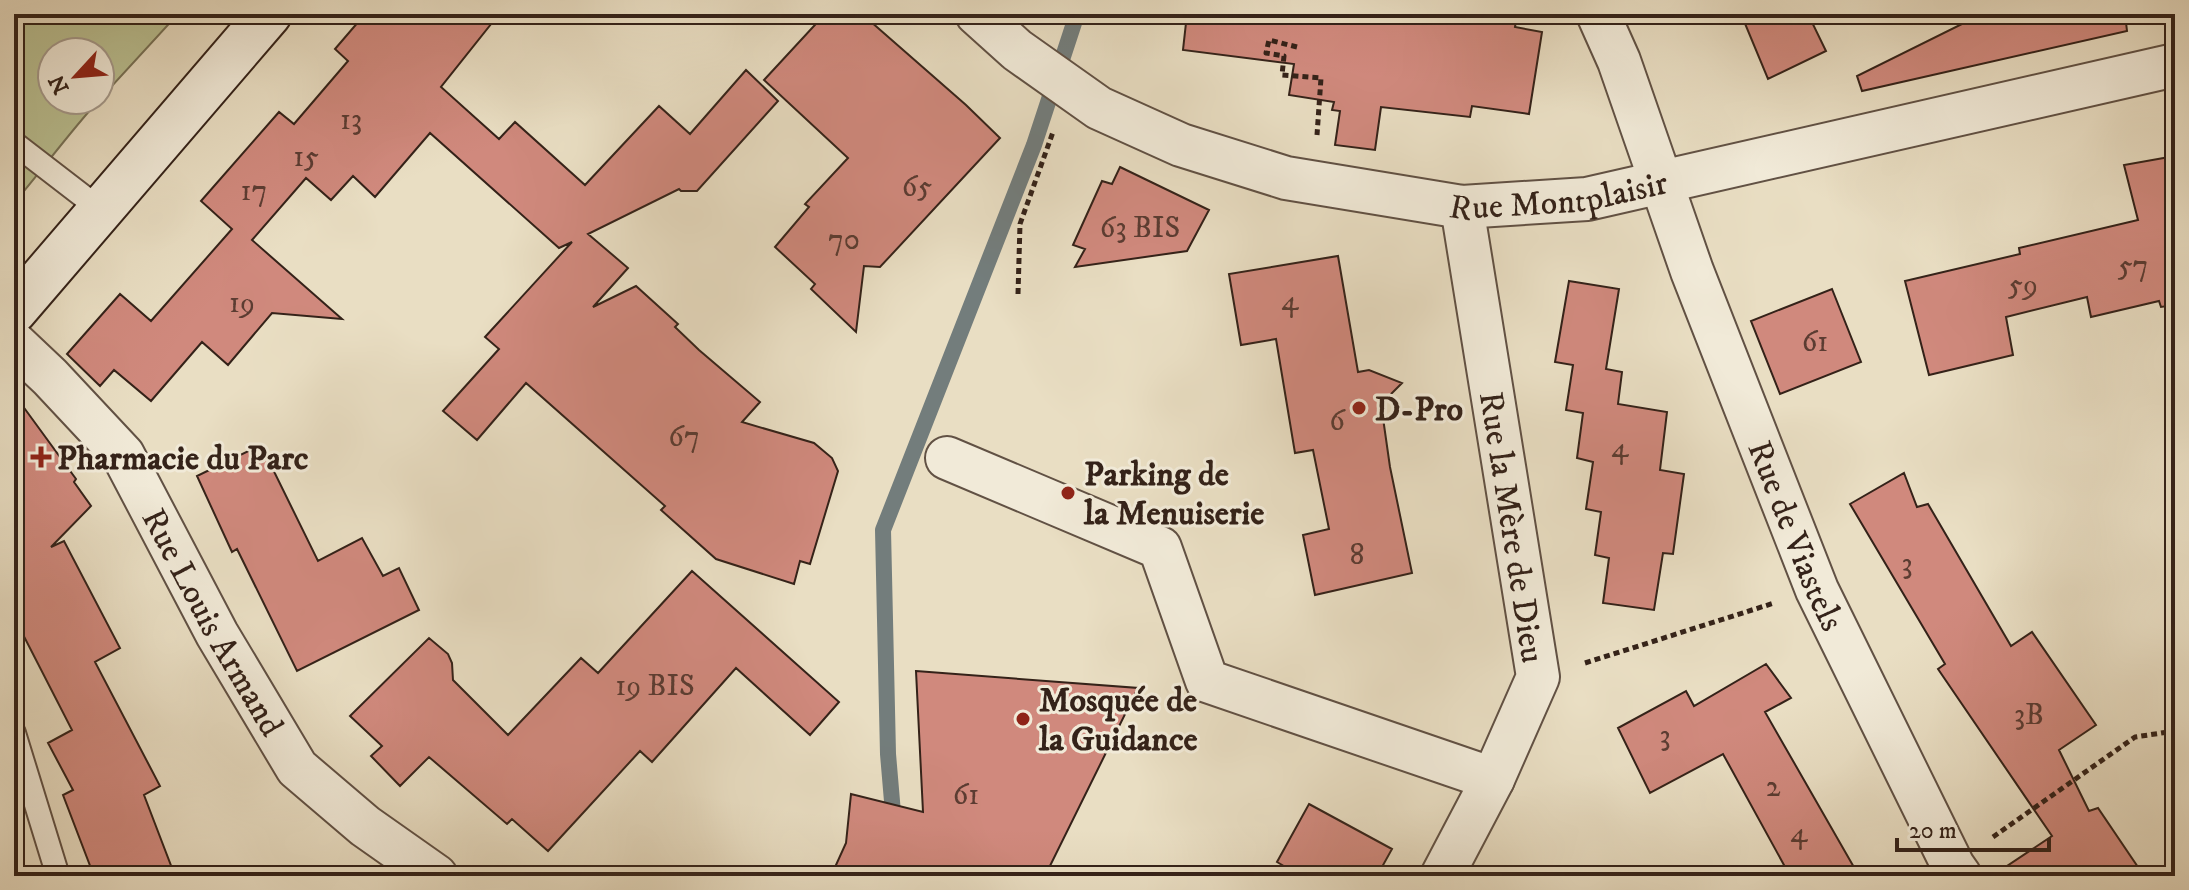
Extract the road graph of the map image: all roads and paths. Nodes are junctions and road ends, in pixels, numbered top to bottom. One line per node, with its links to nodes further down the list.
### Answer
1 (269, 14): 11 (main road)
2 (977, 14): 6 (street, Rue Montplaisir)
3 (1598, 14): 9 (street, Rue de Viastels)
4 (1297, 47): 8 (path)
5 (2175, 65): 9 (street, Rue Montplaisir)
6 (1084, 97): 8 (street, Rue Montplaisir); 12 (path)
7 (14, 143): 11 (lane)
8 (1313, 182): 10 (street, Rue Montplaisir)
9 (1663, 183): 10 (street, Rue Montplaisir); 16 (street, Rue de Viastels)
10 (1462, 207): 17 (street, Rue la Mère de Dieu)
11 (101, 210): 13 (main road)
12 (1018, 294)
13 (14, 311)
14 (14, 343): 23 (street, Rue Louis Armand)
15 (947, 458): 20 (street)
16 (1817, 590): 17 (path); 21 (street, Rue de Viastels)
17 (1538, 677): 20 (street, Rue la Mère de Dieu)
18 (2175, 731): 21 (path)
19 (14, 733): 22 (lane)
20 (1493, 779): 24 (street, Rue la Mère de Dieu)
21 (1956, 871)
22 (58, 876)
23 (436, 876)
24 (1442, 876)

